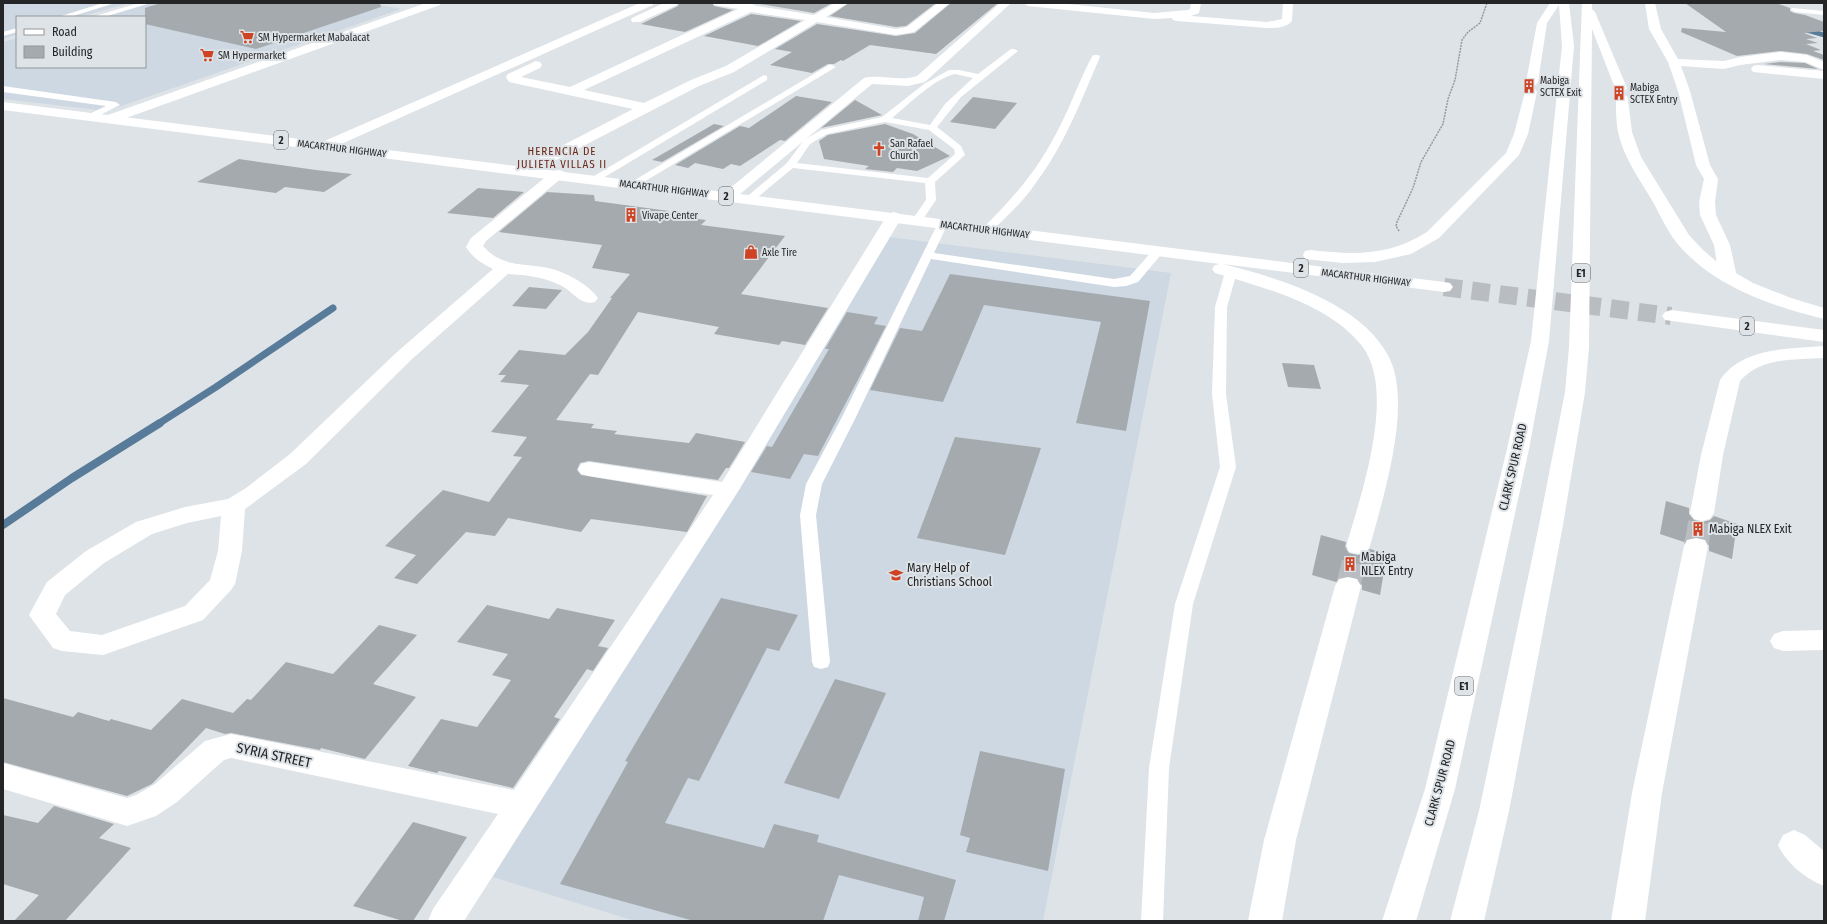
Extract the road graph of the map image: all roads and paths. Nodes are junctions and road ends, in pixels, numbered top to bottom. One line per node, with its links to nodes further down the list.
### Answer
1 (111, 3): 26 (lane)
2 (147, 3): 27 (lane)
3 (436, 3): 23 (main road)
4 (649, 3): 49 (main road)
5 (673, 3): 42 (main road)
6 (718, 3): 22 (main road)
7 (761, 3): 22 (main road)
8 (843, 3): 29 (main road)
9 (945, 3): 29 (main road)
10 (1006, 3): 56 (main road)
11 (1028, 3): 28 (main road)
12 (1058, 3): 13 (main road)
13 (1144, 3)
14 (1196, 3): 28 (main road)
15 (1288, 3): 28 (main road)
16 (1487, 3): 62 (path)
17 (1555, 3): 62 (main road)
18 (1564, 3): 91 (main road, CLARK SPUR ROAD / E1)
19 (1650, 3): 34 (main road)
20 (398, 5): 23 (main road)
21 (1587, 5): 67 (main road); 92 (main road, E1)
22 (750, 8): 29 (main road); 42 (main road)
23 (418, 9): 46 (main road)
24 (1794, 10): 25 (lane)
25 (1824, 13)
26 (66, 16)
27 (99, 16)
28 (1154, 16)
29 (813, 19): 44 (main road)
30 (16, 30): 31 (lane)
31 (3, 34)
32 (1014, 51): 39 (lane)
33 (1096, 57): 60 (lane)
34 (1674, 62): 35 (main road); 67 (main road)
35 (1724, 65): 36 (main road); 38 (main road)
36 (1824, 66)
37 (832, 67): 55 (lane)
38 (1824, 75)
39 (980, 77): 47 (lane); 48 (lane)
40 (764, 78): 53 (lane)
41 (3, 89): 45 (lane)
42 (570, 92): 44 (main road)
43 (3, 106): 45 (main road, MACARTHUR HIGHWAY / 2)
44 (647, 108): 51 (main road)
45 (90, 116): 46 (main road, MACARTHUR HIGHWAY / 2)
46 (110, 119): 49 (main road, MACARTHUR HIGHWAY / 2)
47 (885, 119): 48 (lane); 50 (lane)
48 (932, 128): 54 (lane)
49 (325, 146): 51 (main road, MACARTHUR HIGHWAY / 2)
50 (791, 165): 54 (lane); 57 (lane)
51 (526, 170): 52 (main road, MACARTHUR HIGHWAY / 2)
52 (558, 174): 53 (main road, MACARTHUR HIGHWAY / 2); 65 (main road)
53 (594, 179): 55 (main road, MACARTHUR HIGHWAY / 2)
54 (930, 181): 58 (lane)
55 (633, 184): 56 (main road, MACARTHUR HIGHWAY / 2)
56 (729, 196): 57 (main road, MACARTHUR HIGHWAY / 2)
57 (749, 199): 58 (main road, MACARTHUR HIGHWAY / 2)
58 (905, 219): 59 (main road, MACARTHUR HIGHWAY / 2); 75 (main road)
59 (943, 224): 60 (main road, MACARTHUR HIGHWAY / 2); 64 (lane)
60 (988, 229): 61 (main road, MACARTHUR HIGHWAY / 2)
61 (1102, 244): 62 (main road); 63 (main road, MACARTHUR HIGHWAY / 2)
62 (1414, 247)
63 (1159, 250): 64 (lane); 66 (main road); 68 (main road, MACARTHUR HIGHWAY / 2)
64 (927, 254): 83 (lane)
65 (504, 268): 69 (main road); 76 (main road)
66 (1231, 272): 78 (main road); 89 (lane)
67 (1728, 277): 70 (main road)
68 (1444, 287)
69 (589, 298)
70 (1824, 314)
71 (1671, 316): 72 (main road, 2)
72 (1824, 336)
73 (1824, 352): 77 (main road)
74 (589, 469): 75 (main road)
75 (728, 490): 85 (main road)
76 (234, 506): 76 (main road)
77 (1702, 513)
78 (1358, 546)
79 (1696, 546): 93 (main road)
80 (1348, 586): 90 (main road)
81 (1824, 640): 82 (main road)
82 (1783, 641)
83 (822, 662)
84 (3, 776): 85 (main road, SYRIA STREET)
85 (520, 805): 88 (main road)
86 (1794, 845): 87 (main road)
87 (1824, 871)
88 (445, 921)
89 (1152, 921)
90 (1265, 921)
91 (1399, 921)
92 (1467, 921)
93 (1628, 921)

